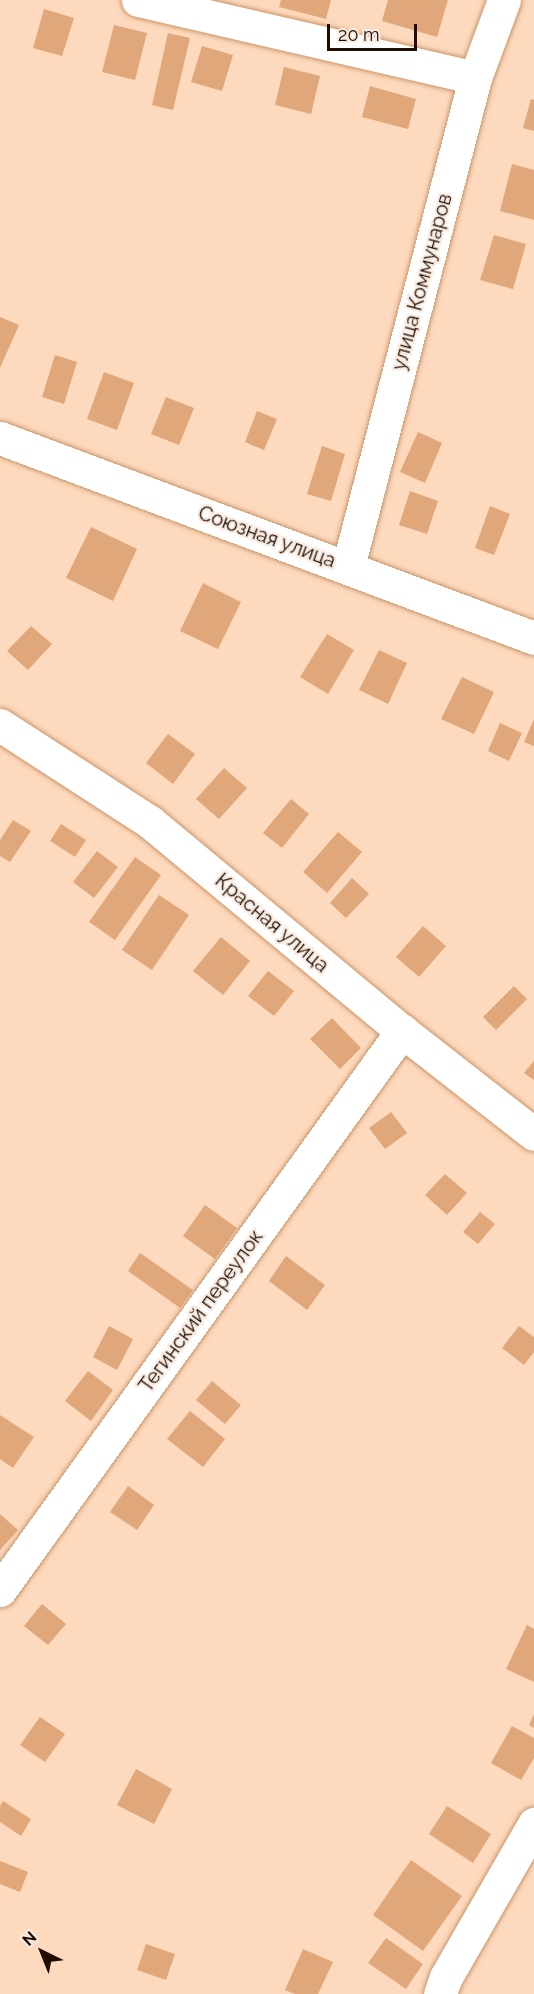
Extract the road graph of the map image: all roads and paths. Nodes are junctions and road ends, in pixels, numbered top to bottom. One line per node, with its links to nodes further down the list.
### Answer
1 (138, 0): 3 (street)
2 (504, 0): 3 (street, улица Коммунаров)
3 (475, 78): 5 (street, улица Коммунаров)
4 (0, 438): 5 (street, Союзная улица)
5 (348, 567): 6 (street, Союзная улица)
6 (534, 638)
7 (0, 725): 8 (street, Красная улица)
8 (402, 1031): 9 (street, Красная улица); 10 (street, Тегинский переулок)
9 (534, 1134)
10 (0, 1590)
11 (534, 1824): 12 (street)
12 (440, 1994)

